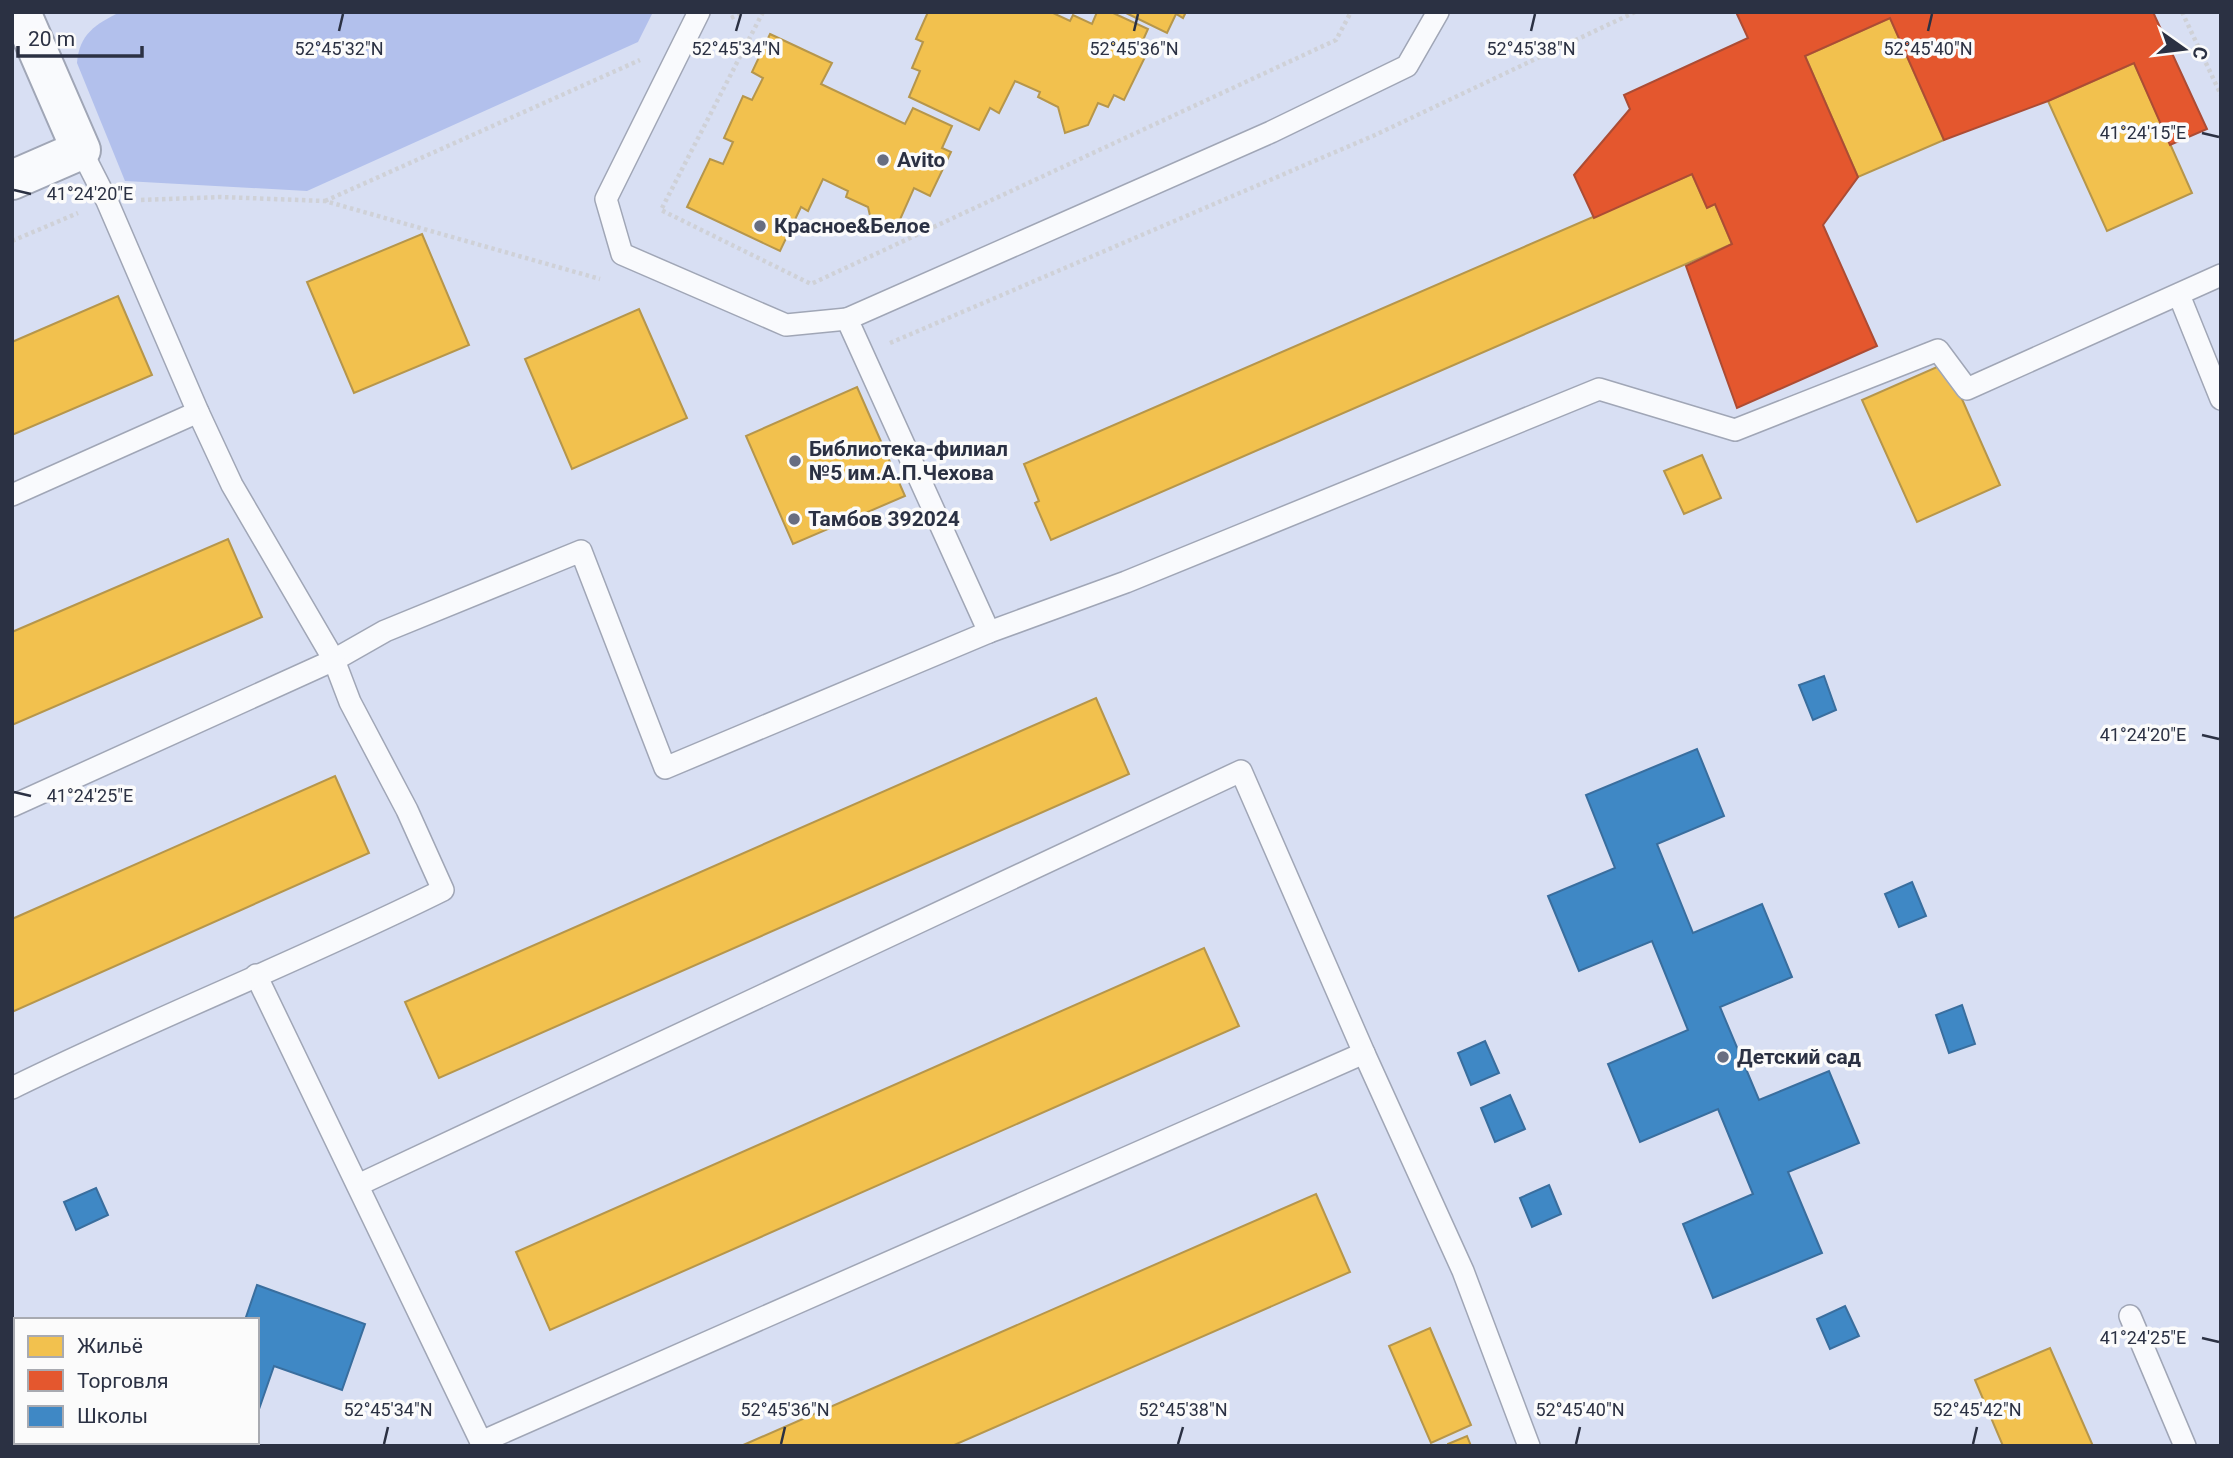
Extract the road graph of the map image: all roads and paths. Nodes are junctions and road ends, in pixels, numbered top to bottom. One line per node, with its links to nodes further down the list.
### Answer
1 (21, 12): 11 (street)
2 (699, 12): 9 (lane)
3 (744, 12): 9 (path)
4 (763, 12): 5 (path)
5 (1351, 12)
6 (1438, 12): 19 (lane)
7 (1635, 12): 20 (path)
8 (2182, 12): 10 (path)
9 (686, 39): 14 (path); 19 (lane)
10 (2221, 95)
11 (81, 150): 12 (street); 13 (lane)
12 (12, 180)
13 (107, 201): 14 (path); 15 (path); 22 (lane)
14 (325, 201): 17 (path)
15 (12, 241)
16 (2221, 275): 18 (lane)
17 (601, 279)
18 (2179, 295): 21 (lane); 24 (lane)
19 (847, 319): 20 (lane)
20 (864, 354): 24 (lane)
21 (2221, 399)
22 (198, 412): 23 (lane); 25 (lane)
23 (12, 495)
24 (989, 632): 25 (lane)
25 (334, 660): 26 (lane); 27 (lane)
26 (12, 806)
27 (256, 975): 29 (lane); 30 (lane)
28 (1364, 1054): 30 (lane); 32 (lane); 33 (lane)
29 (12, 1087)
30 (358, 1185): 32 (lane)
31 (2130, 1316): 34 (lane)
32 (482, 1444)
33 (1528, 1446)
34 (2185, 1446)

